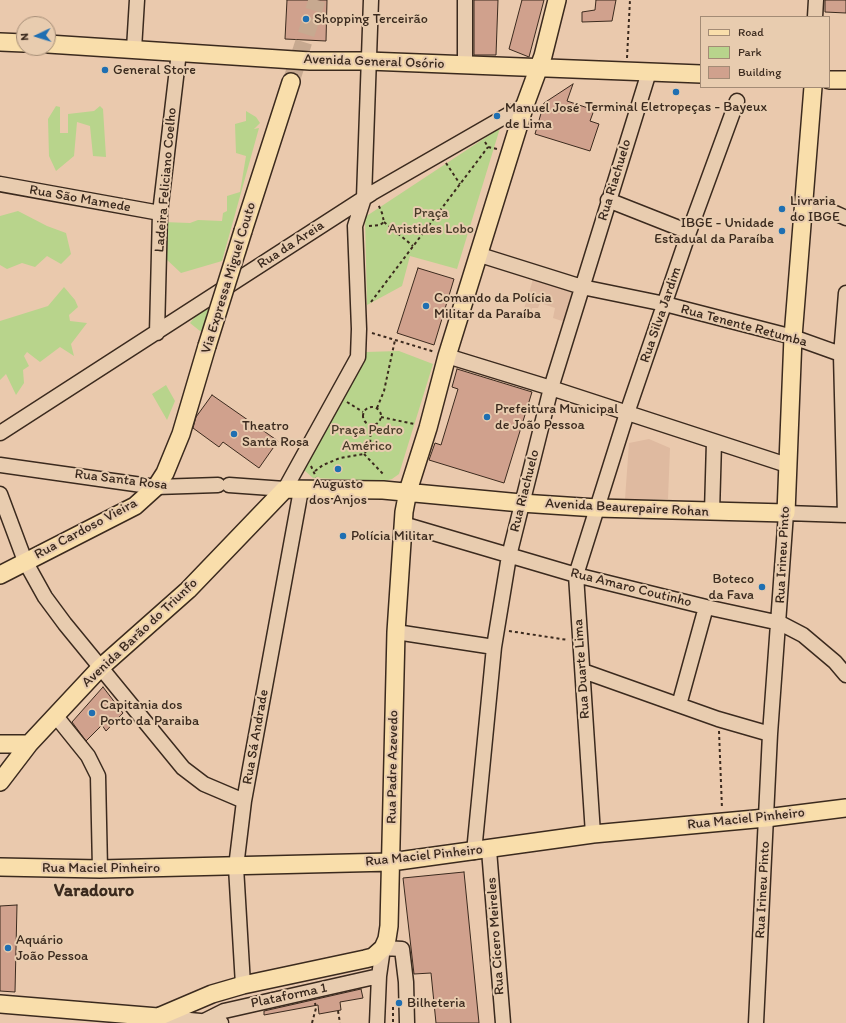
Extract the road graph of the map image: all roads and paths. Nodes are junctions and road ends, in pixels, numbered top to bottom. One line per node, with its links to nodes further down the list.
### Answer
1 (137, 0): 11 (street)
2 (371, 0): 13 (street)
3 (465, 0): 14 (street)
4 (557, 0): 15 (main road)
5 (630, 0): 16 (path)
6 (816, 0): 7 (street)
7 (815, 16)
8 (0, 42): 9 (main road)
9 (16, 43)
10 (56, 44): 11 (main road, Avenida General Osório)
11 (134, 49): 12 (main road, Avenida General Osório)
12 (179, 52): 13 (main road, Avenida General Osório); 34 (street, Ladeira Feliciano Coelho)
13 (368, 61): 14 (main road, Avenida General Osório); 31 (street)
14 (465, 64): 15 (main road, Avenida General Osório)
15 (538, 68): 16 (main road, Avenida General Osório); 24 (main road)
16 (626, 71): 17 (main road, Avenida General Osório)
17 (649, 72): 18 (main road, Avenida General Osório); 32 (street, Rua Riachuelo)
18 (700, 74)
19 (830, 80): 20 (main road)
20 (846, 80)
21 (291, 82): 66 (main road, Via Expressa Miguel Couto, bridge)
22 (813, 88): 33 (main road, Rua Irineu Pinto)
23 (737, 101): 38 (street, Rua Silva Jardim)
24 (525, 105): 25 (street, Rua da Areia); 27 (main road)
25 (477, 131): 26 (path); 31 (street, Rua da Areia)
26 (488, 147): 27 (path); 30 (path)
27 (510, 153): 40 (main road)
28 (446, 162): 30 (path)
29 (0, 184): 34 (street, Rua São Mamede)
30 (460, 184): 39 (path)
31 (368, 195): 36 (path); 37 (street); 45 (street, Rua da Areia)
32 (608, 200): 38 (street); 41 (street, Rua Riachuelo)
33 (804, 206): 35 (street); 46 (main road, Rua Irineu Pinto)
34 (160, 213): 45 (street, Ladeira Feliciano Coelho)
35 (846, 218)
36 (384, 222): 37 (path); 39 (path)
37 (355, 226): 44 (street, Rua Sá Andrade)
38 (689, 232): 43 (street, Rua Silva Jardim)
39 (413, 246): 44 (path)
40 (480, 255): 41 (street, Rua Tenente Retumba); 48 (main road)
41 (582, 287): 43 (street, Rua Tenente Retumba); 50 (street, Rua Riachuelo)
42 (846, 292): 49 (street)
43 (665, 304): 46 (street, Rua Tenente Retumba); 54 (street, Rua Silva Jardim)
44 (359, 324): 47 (path); 51 (street, Rua Sá Andrade)
45 (157, 333): 58 (street, Rua da Areia)
46 (793, 337): 49 (street, Rua Tenente Retumba); 63 (main road, Rua Irineu Pinto)
47 (395, 340): 48 (path); 52 (path)
48 (447, 356): 50 (street); 57 (main road)
49 (844, 356): 75 (street)
50 (552, 388): 54 (street); 71 (street, Rua Riachuelo)
51 (336, 396): 53 (path); 61 (street, Rua Sá Andrade)
52 (377, 408): 53 (path); 55 (path)
53 (363, 412): 56 (path)
54 (627, 413): 59 (street); 72 (street, Rua Silva Jardim)
55 (381, 417): 56 (path); 57 (path)
56 (371, 425): 60 (path)
57 (428, 428): 69 (main road)
58 (0, 433)
59 (714, 442): 63 (street); 73 (street)
60 (364, 454): 64 (path); 65 (path)
61 (303, 456): 64 (path); 67 (street, Rua Sá Andrade)
62 (0, 464): 66 (street, Rua Santa Rosa)
63 (787, 465): 74 (main road, Rua Irineu Pinto)
64 (315, 471): 68 (path)
65 (384, 475)
66 (161, 480): 67 (street, Rua Santa Rosa); 78 (main road, Rua Cardoso Vieira)
67 (293, 490): 68 (main road); 87 (main road, Avenida Barão do Triunfo); 97 (street, Rua Sá Andrade)
68 (319, 490): 69 (main road)
69 (408, 491): 71 (main road, Avenida Beaurepaire Rohan); 76 (main road, Rua Padre Azevedo)
70 (0, 494): 78 (street)
71 (521, 503): 72 (main road, Avenida Beaurepaire Rohan); 77 (street, Rua Riachuelo)
72 (597, 508): 73 (main road, Avenida Beaurepaire Rohan); 80 (street, Rua Duarte Lima)
73 (712, 512): 74 (main road, Avenida Beaurepaire Rohan)
74 (786, 513): 75 (street, Avenida Beaurepaire Rohan); 82 (street, Rua Irineu Pinto)
75 (846, 515)
76 (403, 524): 77 (street, Rua Amaro Coutinho); 84 (main road, Rua Padre Azevedo)
77 (509, 556): 80 (street, Rua Amaro Coutinho); 83 (street, Rua Riachuelo)
78 (25, 561): 79 (main road, Rua Cardoso Vieira); 87 (street)
79 (0, 575)
80 (576, 575): 81 (street, Rua Amaro Coutinho); 85 (street, Rua Duarte Lima)
81 (706, 607): 82 (street, Rua Amaro Coutinho); 90 (street)
82 (780, 623): 89 (street, Rua Amaro Coutinho); 93 (street, Rua Irineu Pinto)
83 (498, 629): 85 (path); 86 (street, Rua Riachuelo)
84 (396, 632): 86 (street); 103 (main road, Rua Padre Azevedo)
85 (580, 642): 88 (street, Rua Duarte Lima)
86 (494, 647): 102 (street, Rua Riachuelo)
87 (100, 668): 91 (main road, Avenida Barão do Triunfo); 97 (street)
88 (583, 671): 90 (street); 101 (street, Rua Duarte Lima)
89 (846, 675)
90 (679, 705): 92 (street)
91 (55, 715): 95 (main road, Avenida Barão do Triunfo); 106 (street)
92 (718, 719): 93 (street); 100 (path)
93 (770, 734): 99 (street, Rua Irineu Pinto)
94 (0, 744): 95 (main road)
95 (28, 744): 96 (main road, Avenida Barão do Triunfo)
96 (0, 782)
97 (244, 801): 105 (street, Rua Sá Andrade)
98 (846, 808): 99 (main road, Rua Maciel Pinheiro)
99 (766, 818): 100 (main road, Rua Maciel Pinheiro); 123 (street, Rua Irineu Pinto)
100 (723, 822): 101 (main road, Rua Maciel Pinheiro)
101 (593, 834): 102 (main road, Rua Maciel Pinheiro)
102 (482, 851): 103 (main road, Rua Maciel Pinheiro); 122 (street, Rua Cícero Meireles)
103 (391, 862): 105 (main road, Rua Maciel Pinheiro); 107 (main road, Rua Padre Azevedo)
104 (0, 867): 106 (main road, Rua Maciel Pinheiro)
105 (236, 867): 106 (main road, Rua Maciel Pinheiro); 109 (street, Rua Sá Andrade)
106 (100, 868)
107 (383, 948): 108 (street); 109 (main road); 111 (street)
108 (379, 976): 110 (street, Plataforma 1); 116 (street)
109 (243, 986): 114 (main road)
110 (313, 991): 115 (street, Plataforma 1); 119 (path)
111 (407, 997): 117 (path); 121 (street)
112 (0, 1004): 114 (main road)
113 (338, 1011): 120 (path)
114 (161, 1021): 115 (street)
115 (202, 1022): 118 (street)
116 (373, 1022)
117 (393, 1022)
118 (221, 1023)
119 (312, 1023)
120 (340, 1023)
121 (407, 1023)
122 (503, 1023)
123 (756, 1023)

